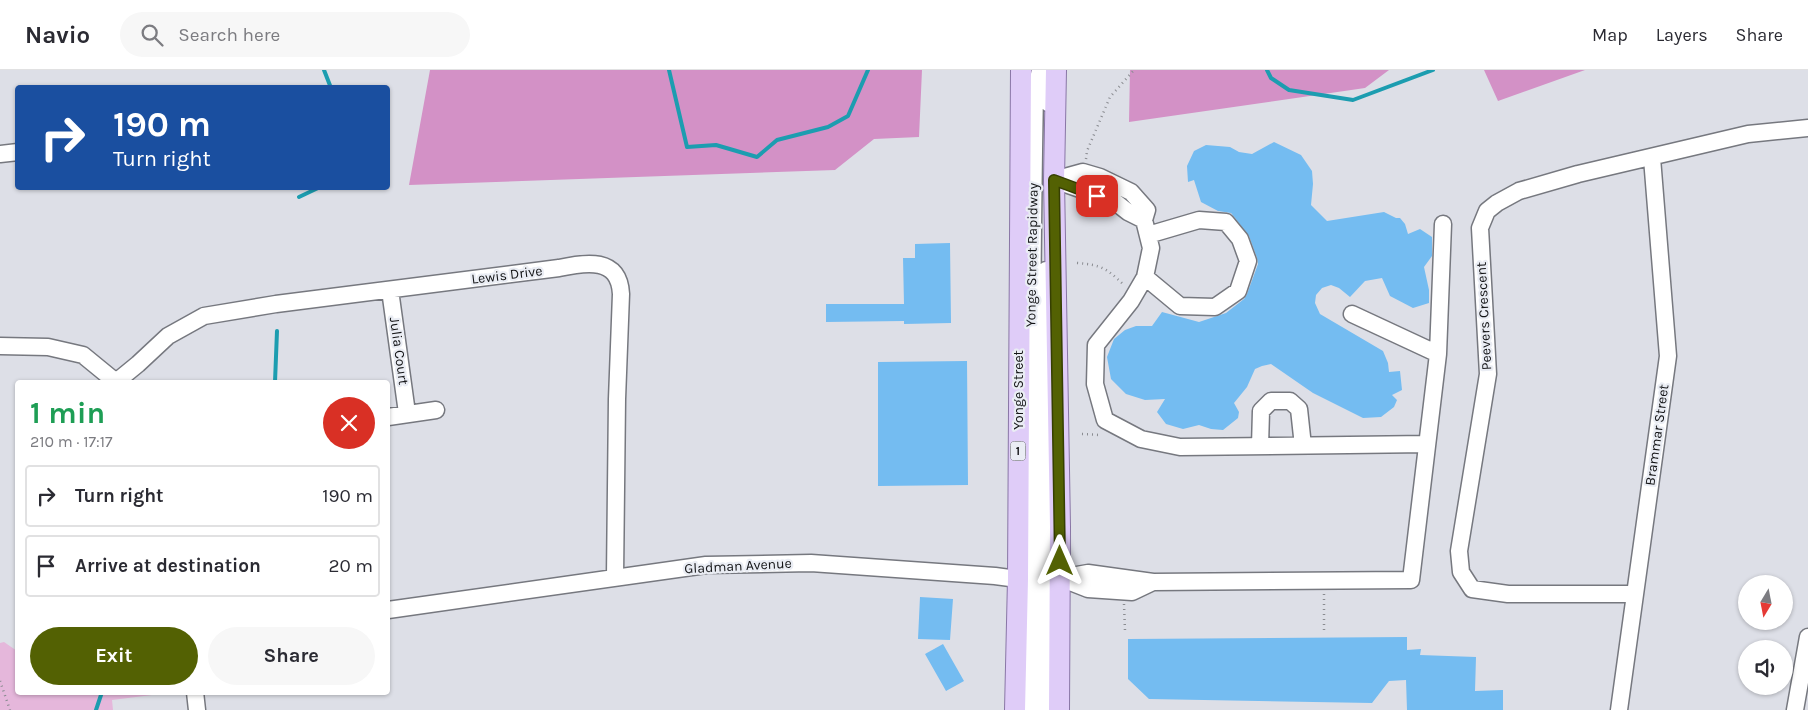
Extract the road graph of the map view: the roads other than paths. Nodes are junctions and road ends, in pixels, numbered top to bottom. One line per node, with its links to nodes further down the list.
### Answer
1 (1021, 70): 25 (main road, Yonge Street / 1)
2 (1041, 70): 25 (street, Yonge Street Rapidway)
3 (1056, 70): 8 (main road, Yonge Street / 1)
4 (1808, 128): 7 (street, Peevers Crescent)
5 (15, 152): 6 (street)
6 (0, 154)
7 (1652, 158): 26 (street, Brammar Street); 26 (street, Peevers Crescent)
8 (1054, 180): 10 (street); 10 (street); 25 (main road, Yonge Street / 1)
9 (1443, 224): 15 (street)
10 (1146, 228): 11 (street); 11 (street)
11 (1145, 277): 22 (street)
12 (390, 290): 17 (street, Lewis Drive); 19 (street, Julia Court); 24 (street, Lewis Drive)
13 (1352, 314): 15 (street)
14 (0, 346): 16 (street)
15 (1438, 354): 21 (street)
16 (113, 380)
17 (118, 380)
18 (436, 410): 19 (street)
19 (407, 413): 20 (street)
20 (390, 417)
21 (1427, 444): 23 (street); 25 (street, Gladman Avenue)
22 (1260, 446): 23 (street); 23 (street)
23 (1302, 446)
24 (614, 577): 25 (street, Gladman Avenue); 27 (street, Gladman Avenue)
25 (1038, 578): 31 (main road, Yonge Street / 1); 32 (street, Yonge Street Rapidway); 33 (street, Yonge Street Rapidway); 34 (main road, Yonge Street / 1)
26 (1634, 594): 35 (street, Brammar Street)
27 (390, 610)
28 (1808, 637): 36 (street)
29 (196, 695): 30 (street)
30 (198, 710)
31 (1015, 710)
32 (1030, 710)
33 (1043, 710)
34 (1059, 710)
35 (1618, 710)
36 (1795, 710)

